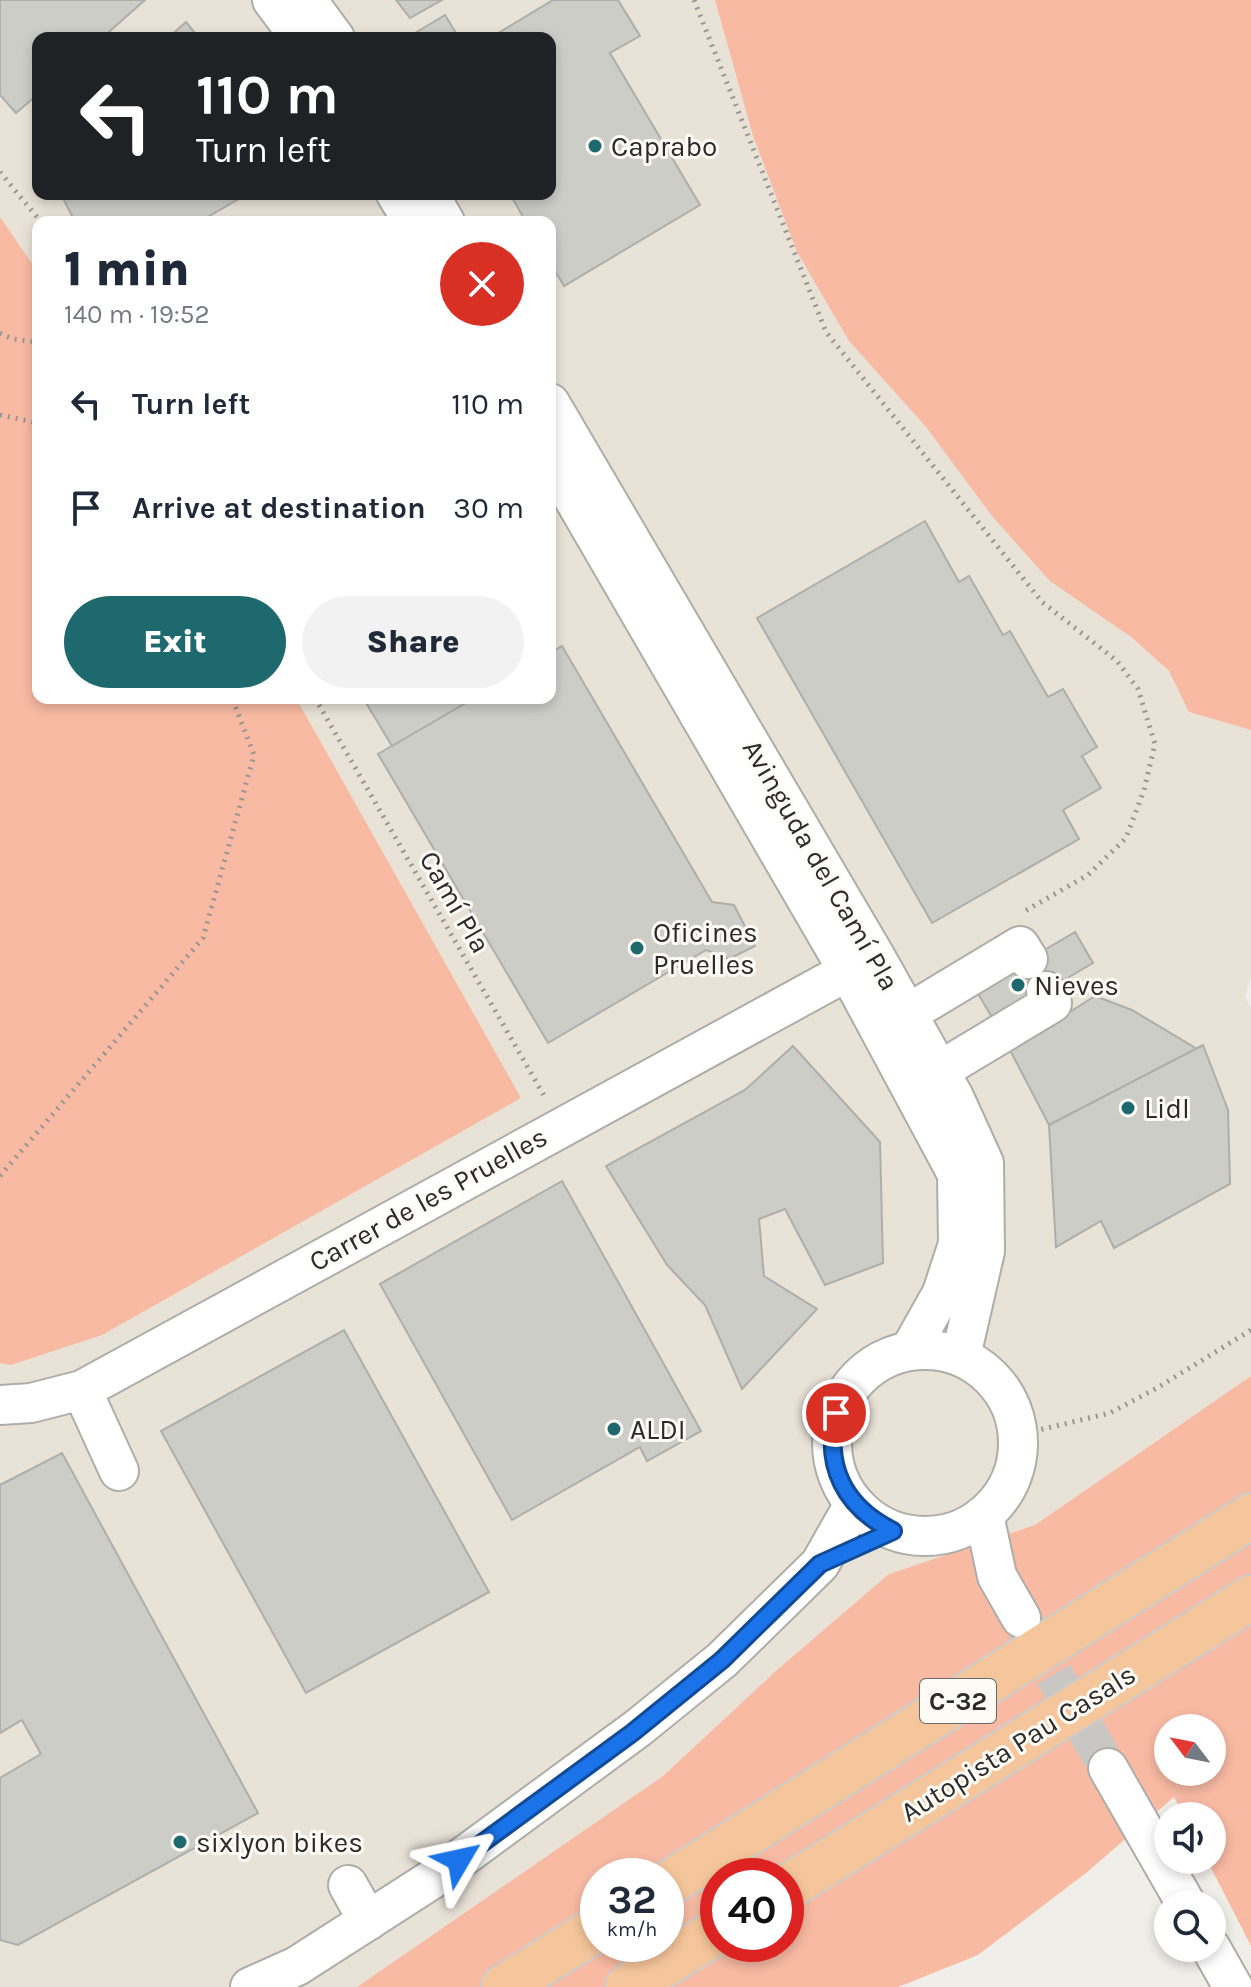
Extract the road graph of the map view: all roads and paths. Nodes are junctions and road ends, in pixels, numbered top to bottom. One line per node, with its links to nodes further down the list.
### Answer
1 (272, 0): 4 (street)
2 (307, 0): 5 (street)
3 (694, 0): 16 (path)
4 (296, 32)
5 (331, 32)
6 (0, 172): 7 (path)
7 (36, 216)
8 (0, 333): 9 (path)
9 (32, 341)
10 (556, 413): 18 (street, Avinguda del Camí Pla)
11 (0, 415): 12 (path)
12 (32, 422)
13 (556, 468): 17 (street, Avinguda del Camí Pla)
14 (234, 704): 21 (path)
15 (318, 704): 20 (path, Camí Pla)
16 (1023, 912)
17 (848, 971): 20 (street, Carrer de les Pruelles); 23 (street, Avinguda del Camí Pla)
18 (907, 1014): 19 (street, Avinguda del Camí Pla); 19 (street)
19 (939, 1071): 24 (street, Avinguda del Camí Pla)
20 (561, 1126): 25 (street, Carrer de les Pruelles)
21 (0, 1176)
22 (1251, 1330): 27 (path)
23 (910, 1350): 24 (street); 29 (street)
24 (961, 1356): 27 (street)
25 (82, 1390): 26 (street, Carrer de les Pruelles); 28 (street)
26 (0, 1405)
27 (1018, 1435): 30 (street)
28 (119, 1471)
29 (854, 1504): 32 (street); 34 (street)
30 (984, 1515): 33 (street); 35 (street)
31 (1251, 1516): 39 (highway, C-32)
32 (893, 1531): 33 (street); 34 (street)
33 (945, 1535): 35 (street)
34 (820, 1564): 43 (street)
35 (997, 1576): 37 (street)
36 (1251, 1598): 40 (highway, Autopista Pau Casals / C-32)
37 (1021, 1618)
38 (1108, 1768): 42 (street)
39 (684, 1874)
40 (804, 1877)
41 (348, 1885): 43 (street)
42 (1178, 1890)
43 (368, 1921): 47 (street)
44 (580, 1939): 48 (highway)
45 (700, 1942): 49 (highway)
46 (1219, 1962): 50 (street)
47 (250, 1987)
48 (504, 1987)
49 (628, 1987)
50 (1233, 1987)

